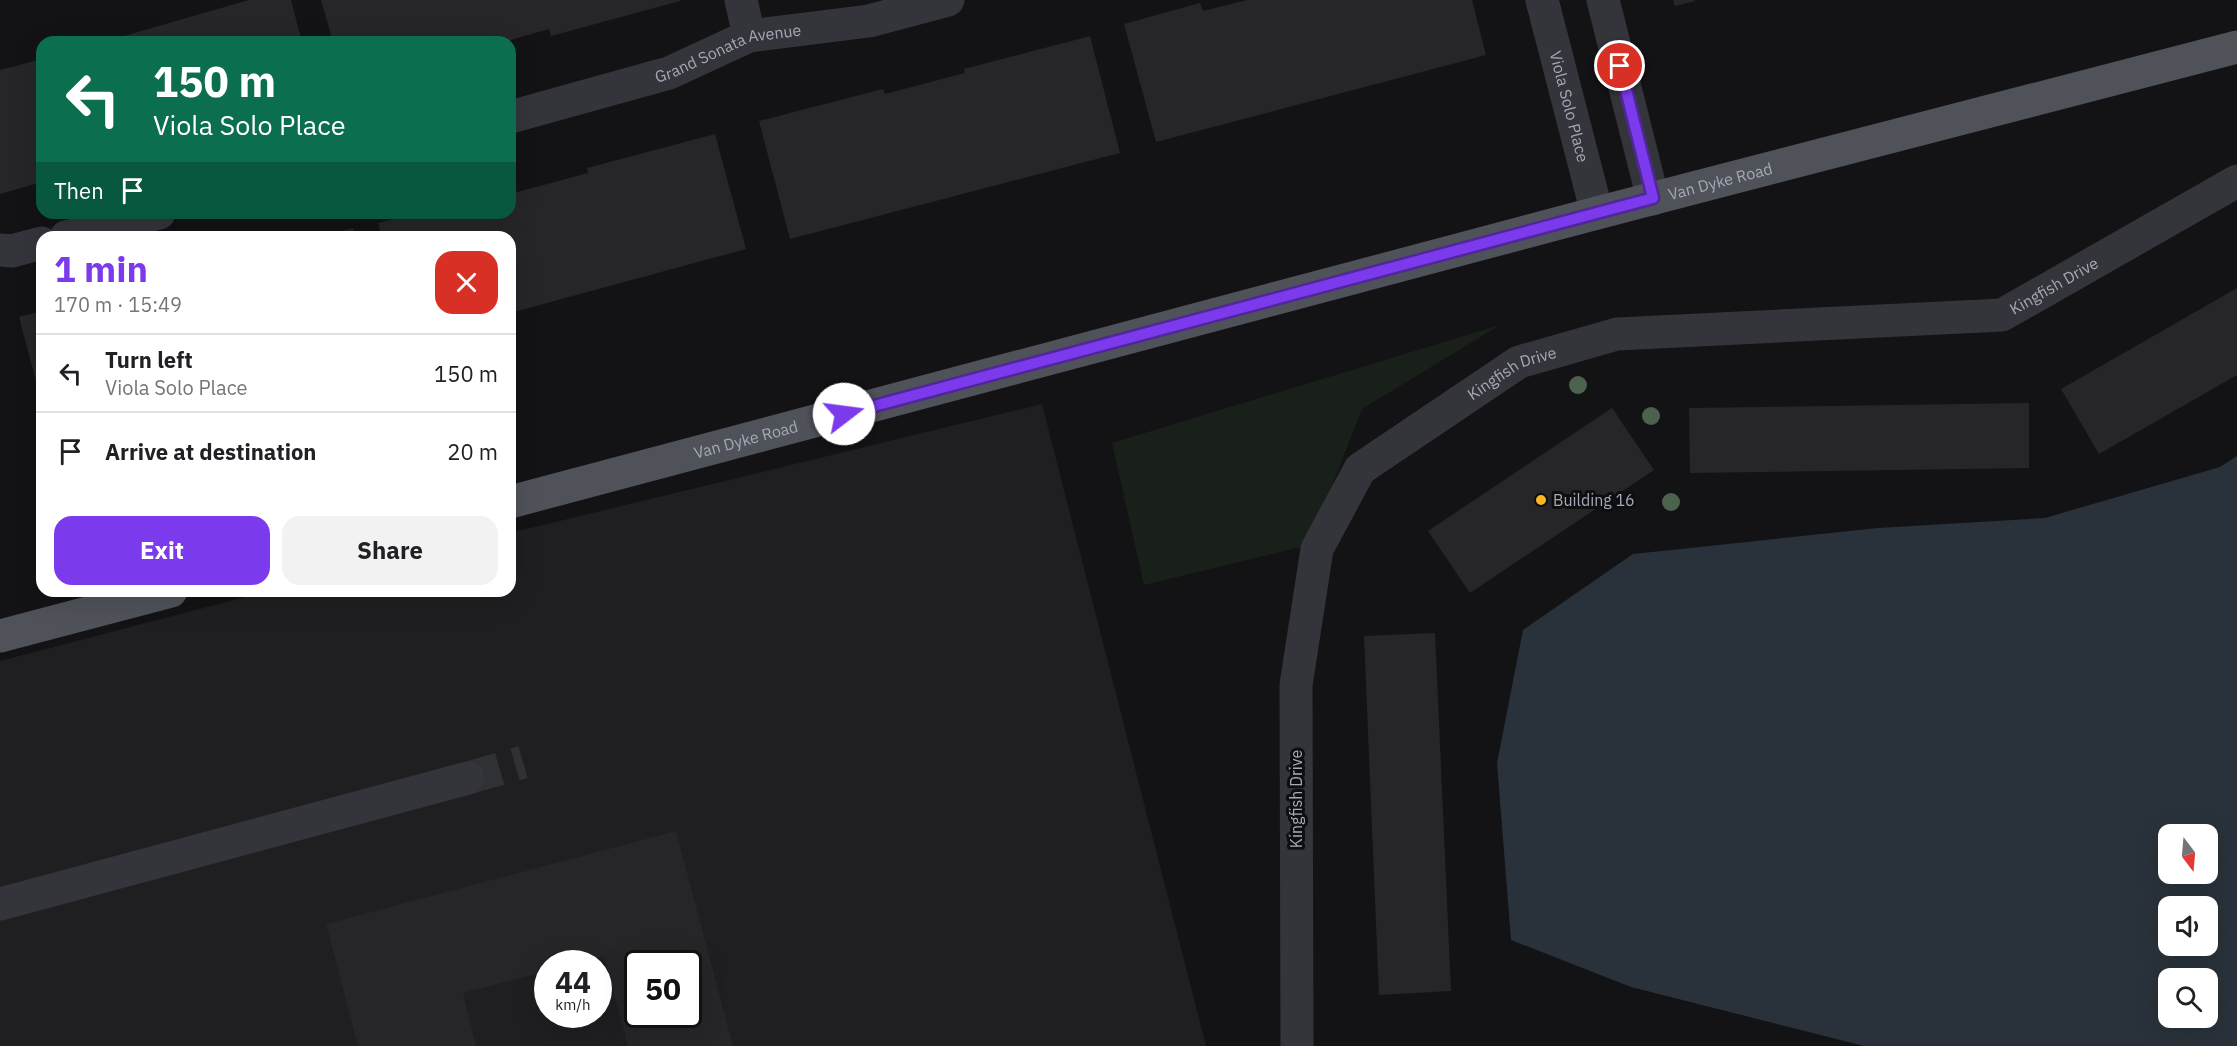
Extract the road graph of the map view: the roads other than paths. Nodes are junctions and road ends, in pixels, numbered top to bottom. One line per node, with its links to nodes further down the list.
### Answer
1 (741, 0): 5 (street)
2 (948, 0): 5 (street, Grand Sonata Avenue)
3 (1542, 0): 10 (street, Viola Solo Place)
4 (1603, 0): 9 (street)
5 (749, 36): 7 (street, Grand Sonata Avenue)
6 (2237, 47): 9 (main road, Van Dyke Road)
7 (516, 115)
8 (2237, 182): 20 (street, Kingfish Drive)
9 (1653, 198): 10 (main road, Van Dyke Road)
10 (1597, 213): 15 (main road, Van Dyke Road)
11 (136, 219): 12 (street)
12 (89, 231)
13 (36, 245): 14 (street)
14 (0, 250)
15 (516, 500)
16 (148, 597): 17 (main road)
17 (0, 636)
18 (468, 778): 19 (street)
19 (0, 904)
20 (1297, 1046)

